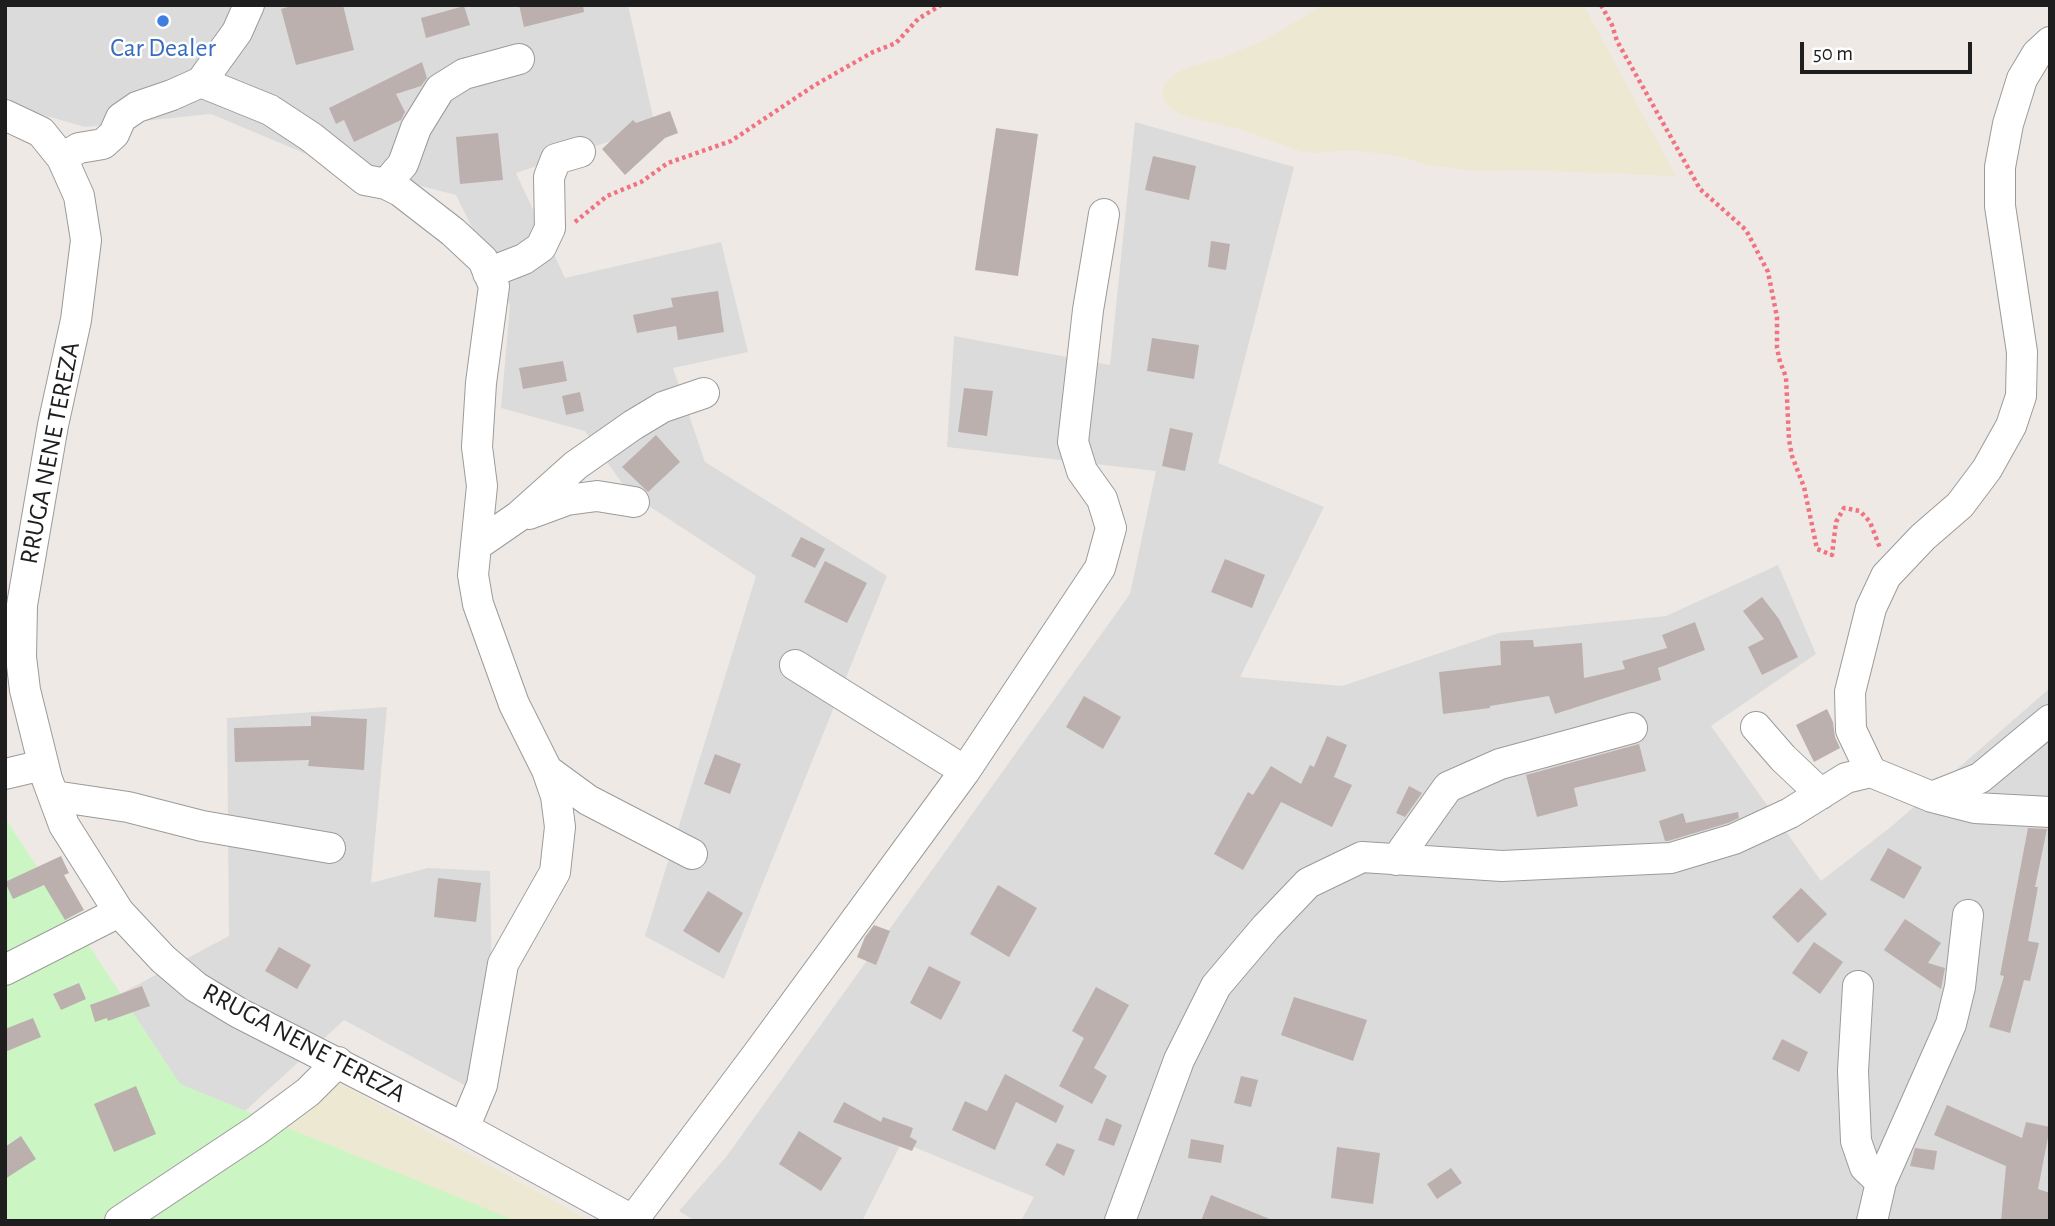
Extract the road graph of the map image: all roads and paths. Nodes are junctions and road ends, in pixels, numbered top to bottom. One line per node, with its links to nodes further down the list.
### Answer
1 (249, 5): 6 (street)
2 (941, 5): 12 (path)
3 (1601, 5): 18 (path)
4 (2050, 42): 18 (street)
5 (519, 59): 10 (street)
6 (201, 82): 9 (street); 10 (street)
7 (5, 115): 9 (street, RRUGA NENE TEREZA)
8 (580, 152): 12 (street)
9 (62, 158): 23 (street, RRUGA NENE TEREZA)
10 (386, 184): 13 (street)
11 (1104, 214): 25 (street)
12 (550, 228): 13 (street)
13 (488, 273): 17 (street)
14 (704, 394): 16 (street)
15 (634, 502): 16 (street)
16 (519, 516): 17 (street)
17 (477, 545): 24 (street)
18 (1886, 576): 26 (street)
19 (795, 666): 25 (street)
20 (2050, 720): 30 (street)
21 (1632, 727): 34 (street)
22 (1756, 727): 28 (street)
23 (43, 765): 27 (street); 29 (street, RRUGA NENE TEREZA)
24 (547, 769): 33 (street); 41 (street)
25 (965, 771): 43 (street)
26 (1871, 772): 28 (street); 30 (street)
27 (5, 774)
28 (1821, 793): 34 (street)
29 (54, 796): 32 (street); 35 (street, RRUGA NENE TEREZA)
30 (1932, 797): 31 (street)
31 (2050, 813)
32 (330, 848)
33 (692, 854)
34 (1396, 860): 46 (street)
35 (119, 912): 37 (street); 39 (street, RRUGA NENE TEREZA)
36 (1968, 915): 42 (street)
37 (5, 970)
38 (1858, 986): 42 (street)
39 (338, 1062): 40 (street); 41 (street, RRUGA NENE TEREZA)
40 (308, 1092): 44 (street); 45 (street)
41 (464, 1128): 43 (street, RRUGA NENE TEREZA)
42 (1881, 1182): 47 (street)
43 (634, 1220)
44 (120, 1221)
45 (148, 1221)
46 (1120, 1221)
47 (1872, 1221)

